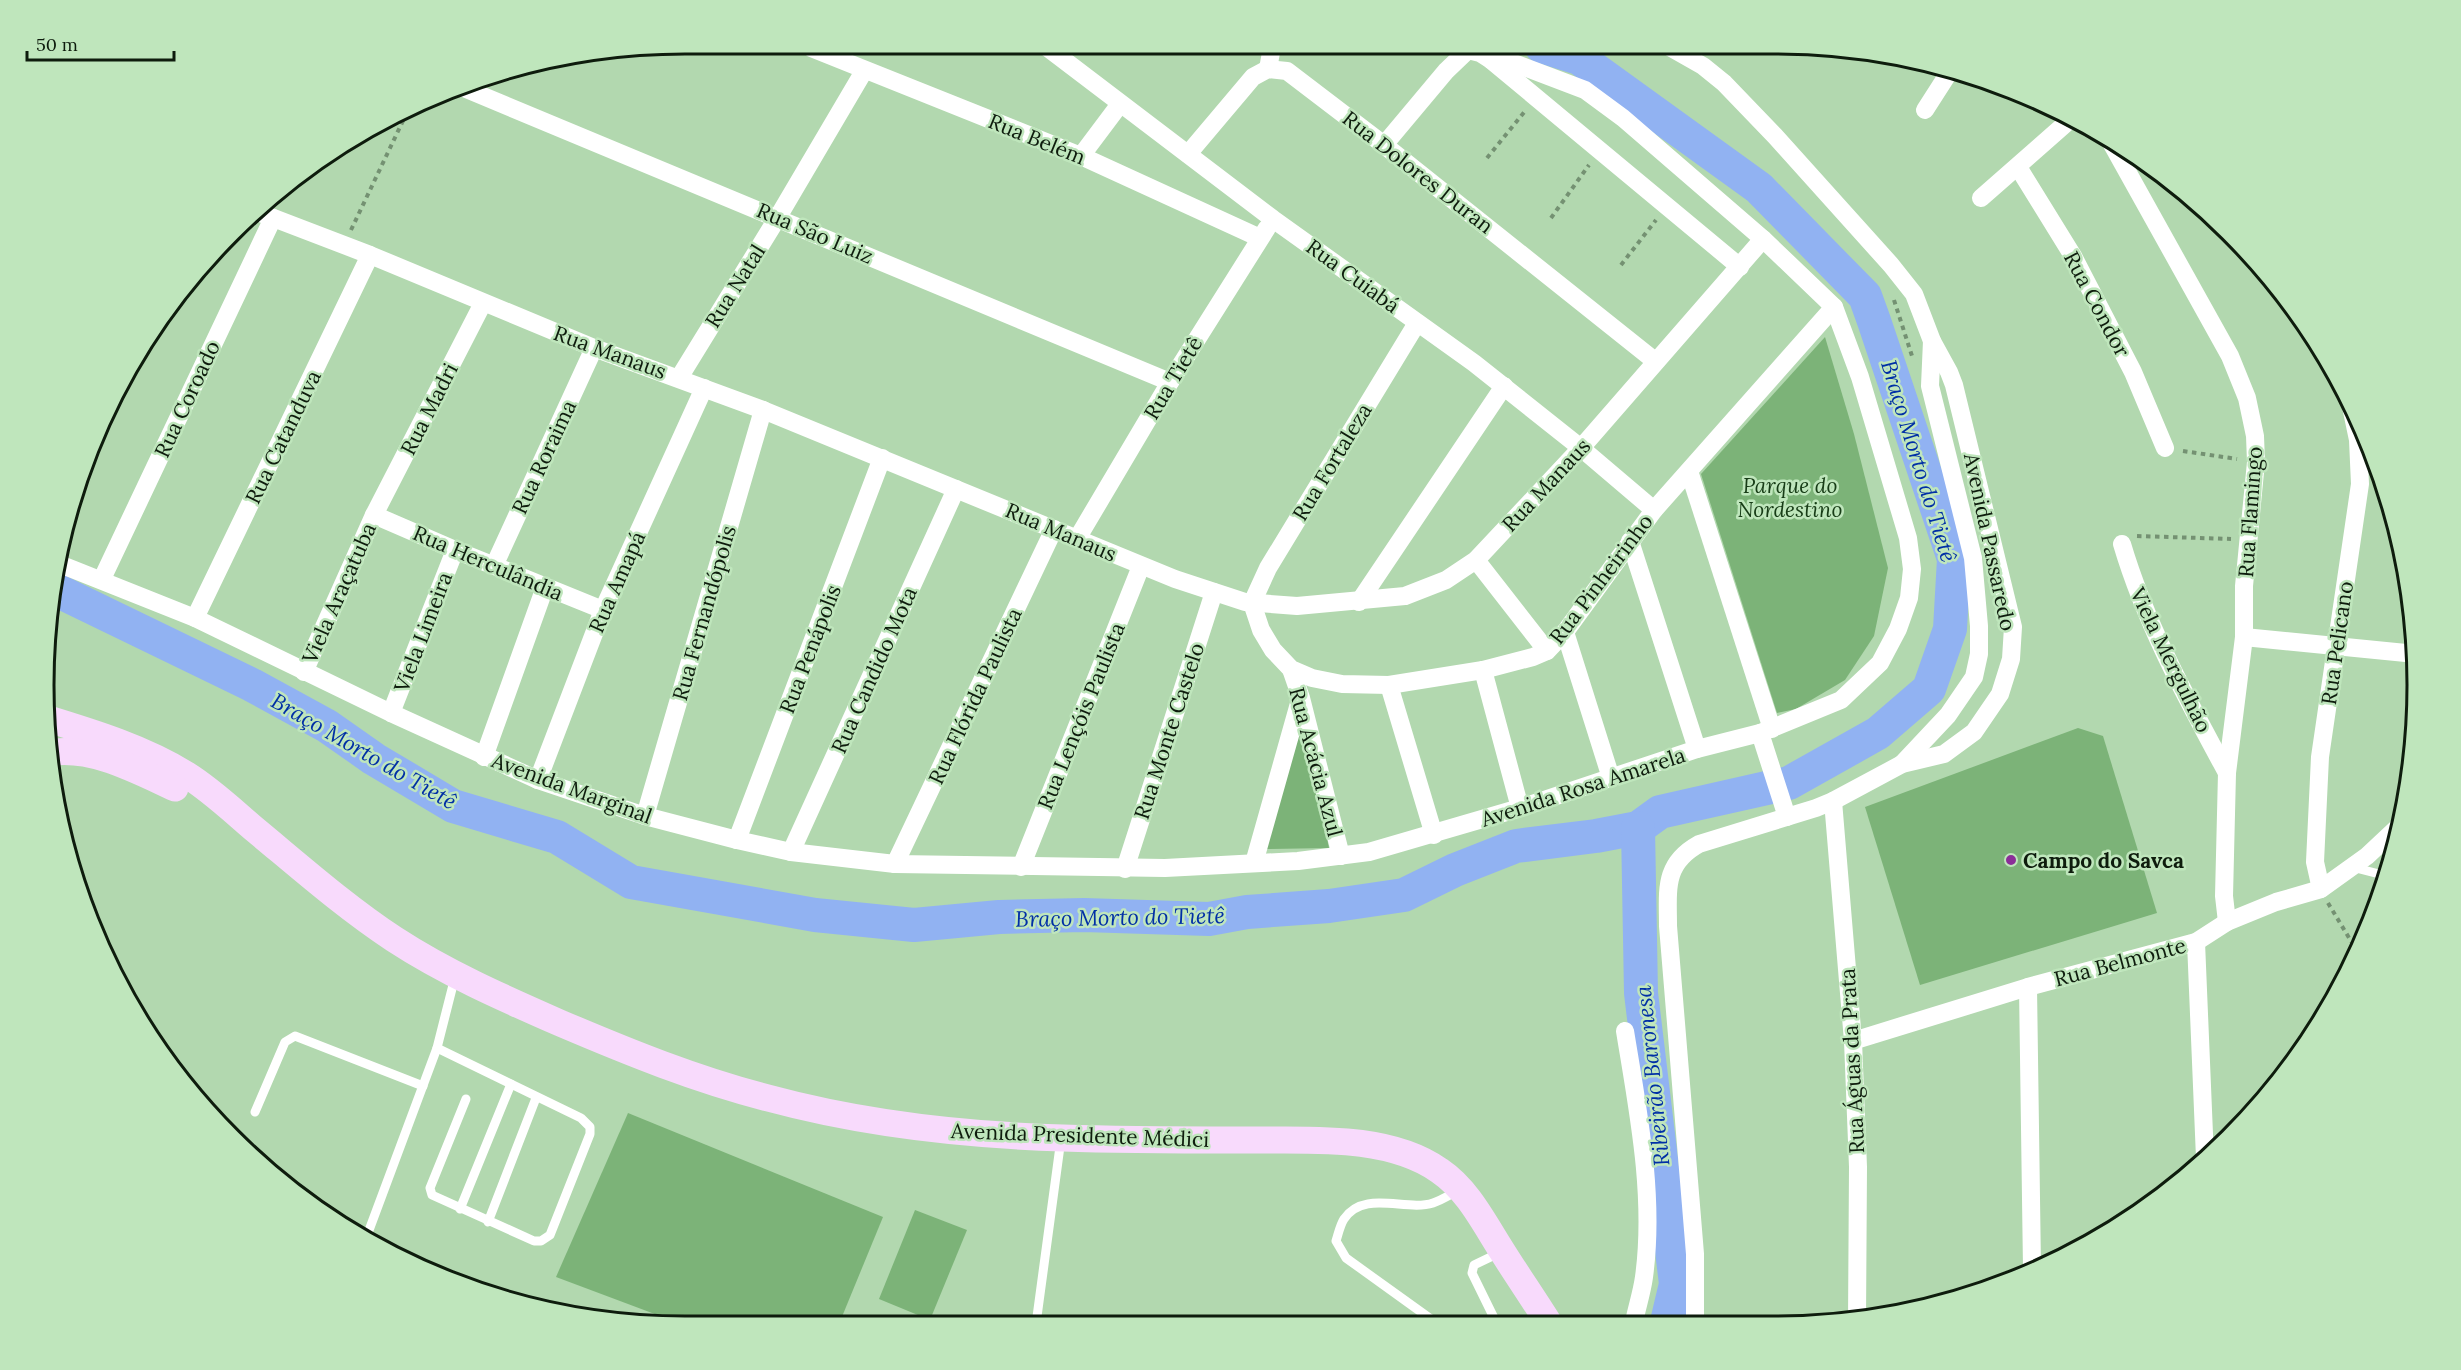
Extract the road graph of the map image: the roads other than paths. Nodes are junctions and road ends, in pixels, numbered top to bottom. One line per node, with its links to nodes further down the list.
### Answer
1 (825, 54): 9 (street, Rua Belém)
2 (1056, 54): 12 (street, Rua Cuiabá)
3 (1271, 54): 8 (street)
4 (1456, 54): 15 (street)
5 (1482, 54): 7 (street)
6 (1681, 54): 32 (street, Avenida Passaredo)
7 (1491, 60): 26 (street); 28 (street)
8 (1268, 69): 15 (street, Rua Dolores Duran); 16 (street)
9 (864, 71): 18 (street, Rua Belém); 22 (street, Rua Natal)
10 (1946, 78): 13 (street)
11 (472, 91): 22 (street, Rua São Luiz)
12 (1120, 104): 16 (street, Rua Cuiabá); 18 (street)
13 (1925, 110)
14 (2065, 124): 19 (street)
15 (1384, 144): 34 (street, Rua Dolores Duran)
16 (1188, 153): 24 (street, Rua Cuiabá)
17 (2118, 154): 65 (street, Rua Flamingo)
18 (1081, 156): 25 (street, Rua Belém)
19 (2018, 167): 20 (street); 42 (street, Rua Condor)
20 (1981, 198)
21 (265, 215): 23 (street, Rua Manaus)
22 (778, 217): 35 (street, Rua Natal); 36 (street, Rua São Luiz)
23 (273, 218): 27 (street, Rua Manaus); 57 (street, Rua Coroado)
24 (1273, 219): 25 (street, Rua Tietê); 31 (street, Rua Cuiabá)
25 (1260, 238): 36 (street, Rua Tietê)
26 (1763, 238): 28 (street, Rua Manaus); 30 (street)
27 (370, 255): 29 (street, Rua Manaus); 63 (street, Rua Catanduva)
28 (1740, 267): 34 (street, Rua Manaus)
29 (483, 303): 33 (street, Rua Manaus); 47 (street, Rua Madri)
30 (1834, 307): 44 (street, Rua Pinheirinho); 76 (street, Avenida Rosa Amarela)
31 (1417, 323): 37 (street, Rua Cuiabá); 61 (street, Rua Fortaleza)
32 (1932, 341): 80 (street, Avenida Passaredo); 80 (street, Avenida Passaredo)
33 (594, 348): 35 (street, Rua Manaus); 55 (street, Rua Roraima)
34 (1655, 362): 41 (street, Rua Manaus)
35 (679, 378): 38 (street, Rua Manaus)
36 (1170, 382): 49 (street, Rua Tietê)
37 (1504, 386): 41 (street, Rua Cuiabá); 60 (street)
38 (704, 388): 39 (street, Rua Manaus); 62 (street, Rua Amapá)
39 (763, 410): 43 (street, Rua Manaus); 86 (street, Rua Fernandópolis)
40 (2358, 442): 66 (street, Rua Pelicano)
41 (1581, 448): 46 (street, Rua Cuiabá); 53 (street, Rua Manaus)
42 (2164, 448)
43 (882, 458): 45 (street, Rua Manaus); 91 (street, Rua Penápolis)
44 (1689, 471): 46 (street, Rua Pinheirinho); 76 (street)
45 (956, 489): 48 (street, Rua Manaus); 92 (street, Rua Candido Mota)
46 (1654, 510): 50 (street, Rua Pinheirinho)
47 (375, 515): 52 (street, Rua Herculândia); 71 (street, Viela Araçatuba)
48 (1054, 529): 49 (street, Rua Manaus); 95 (street, Rua Flórida Paulista)
49 (1077, 539): 56 (street, Rua Manaus)
50 (1630, 541): 64 (street, Rua Pinheirinho); 77 (street)
51 (2122, 544): 81 (street, Viela Mergulhão)
52 (455, 550): 55 (street, Rua Herculândia); 74 (street, Viela Limeira)
53 (1476, 560): 60 (street, Rua Manaus); 67 (street)
54 (65, 566): 57 (street, Avenida Marginal)
55 (494, 566): 58 (street, Rua Herculândia)
56 (1141, 566): 59 (street, Rua Manaus); 96 (street, Rua Lençóis Paulista)
57 (102, 579): 63 (street, Avenida Marginal)
58 (545, 587): 62 (street, Rua Herculândia); 79 (street)
59 (1214, 592): 61 (street, Rua Manaus); 98 (street, Rua Monte Castelo)
60 (1359, 602): 61 (street, Rua Manaus)
61 (1252, 603): 69 (street, Rua Pinheirinho)
62 (603, 610): 83 (street, Rua Amapá)
63 (195, 618): 71 (street, Avenida Marginal)
64 (1565, 632): 67 (street, Rua Pinheirinho); 82 (street)
65 (2244, 637): 66 (street); 81 (street, Rua Flamingo)
66 (2337, 646): 68 (street); 100 (street, Rua Pelicano)
67 (1546, 651): 70 (street, Rua Pinheirinho)
68 (2406, 653)
69 (1291, 669): 72 (street, Rua Pinheirinho); 73 (street, Rua Acácia Azul)
70 (1483, 670): 72 (street, Rua Pinheirinho); 85 (street)
71 (304, 672): 74 (street, Avenida Marginal)
72 (1389, 685): 89 (street)
73 (1301, 698): 93 (street, Rua Acácia Azul); 94 (street)
74 (391, 714): 79 (street, Avenida Marginal)
75 (55, 721): 88 (main road, Avenida Presidente Médici)
76 (1766, 731): 77 (street, Avenida Rosa Amarela); 87 (street)
77 (1697, 749): 82 (street, Avenida Rosa Amarela)
78 (58, 753): 88 (main road, Avenida Presidente Médici)
79 (484, 757): 83 (street, Avenida Marginal)
80 (1902, 764): 84 (street, Avenida Passaredo)
81 (2228, 773): 101 (street, Rua Flamingo)
82 (1611, 778): 85 (street, Avenida Rosa Amarela)
83 (538, 780): 86 (street, Avenida Marginal)
84 (1833, 801): 87 (street, Avenida Passaredo); 106 (street, Rua Águas da Prata)
85 (1520, 808): 89 (street, Avenida Rosa Amarela)
86 (645, 816): 91 (street, Avenida Marginal)
87 (1787, 817): 127 (street, Avenida Passaredo)
88 (244, 820): 103 (main road, Avenida Presidente Médici)
89 (1434, 835): 93 (street, Avenida Rosa Amarela)
90 (2388, 836): 97 (street, Rua Belmonte)
91 (737, 840): 92 (street, Avenida Marginal)
92 (791, 852): 95 (street, Avenida Marginal)
93 (1341, 856): 94 (street, Avenida Rosa Amarela)
94 (1254, 863): 98 (street, Avenida Rosa Amarela)
95 (895, 864): 96 (street, Avenida Marginal)
96 (1021, 867): 98 (street, Avenida Marginal)
97 (2352, 867): 99 (lane); 100 (street, Rua Belmonte)
98 (1125, 869)
99 (2378, 874)
100 (2321, 889): 101 (street, Rua Belmonte)
101 (2227, 922): 102 (street, Rua Belmonte)
102 (2196, 942): 104 (street, Rua Belmonte); 114 (street)
103 (456, 975): 107 (lane); 113 (main road, Avenida Presidente Médici)
104 (2028, 987): 106 (street, Rua Belmonte); 120 (street)
105 (1625, 1031): 126 (street)
106 (1853, 1041): 121 (street, Rua Águas da Prata)
107 (436, 1048): 108 (lane); 109 (lane)
108 (511, 1084): 110 (lane); 116 (lane)
109 (423, 1086): 112 (lane); 118 (lane)
110 (536, 1098): 117 (lane); 117 (lane)
111 (466, 1099): 116 (lane)
112 (255, 1112)
113 (1061, 1138): 115 (main road, Avenida Presidente Médici); 122 (lane)
114 (2205, 1147)
115 (1461, 1189): 119 (main road, Avenida Presidente Médici); 123 (lane)
116 (460, 1209): 117 (lane)
117 (488, 1222)
118 (369, 1231)
119 (1502, 1251): 124 (lane); 125 (main road, Avenida Presidente Médici)
120 (2032, 1261)
121 (1857, 1311)
122 (1037, 1316)
123 (1425, 1316)
124 (1493, 1316)
125 (1544, 1316)
126 (1635, 1316)
127 (1695, 1316)

